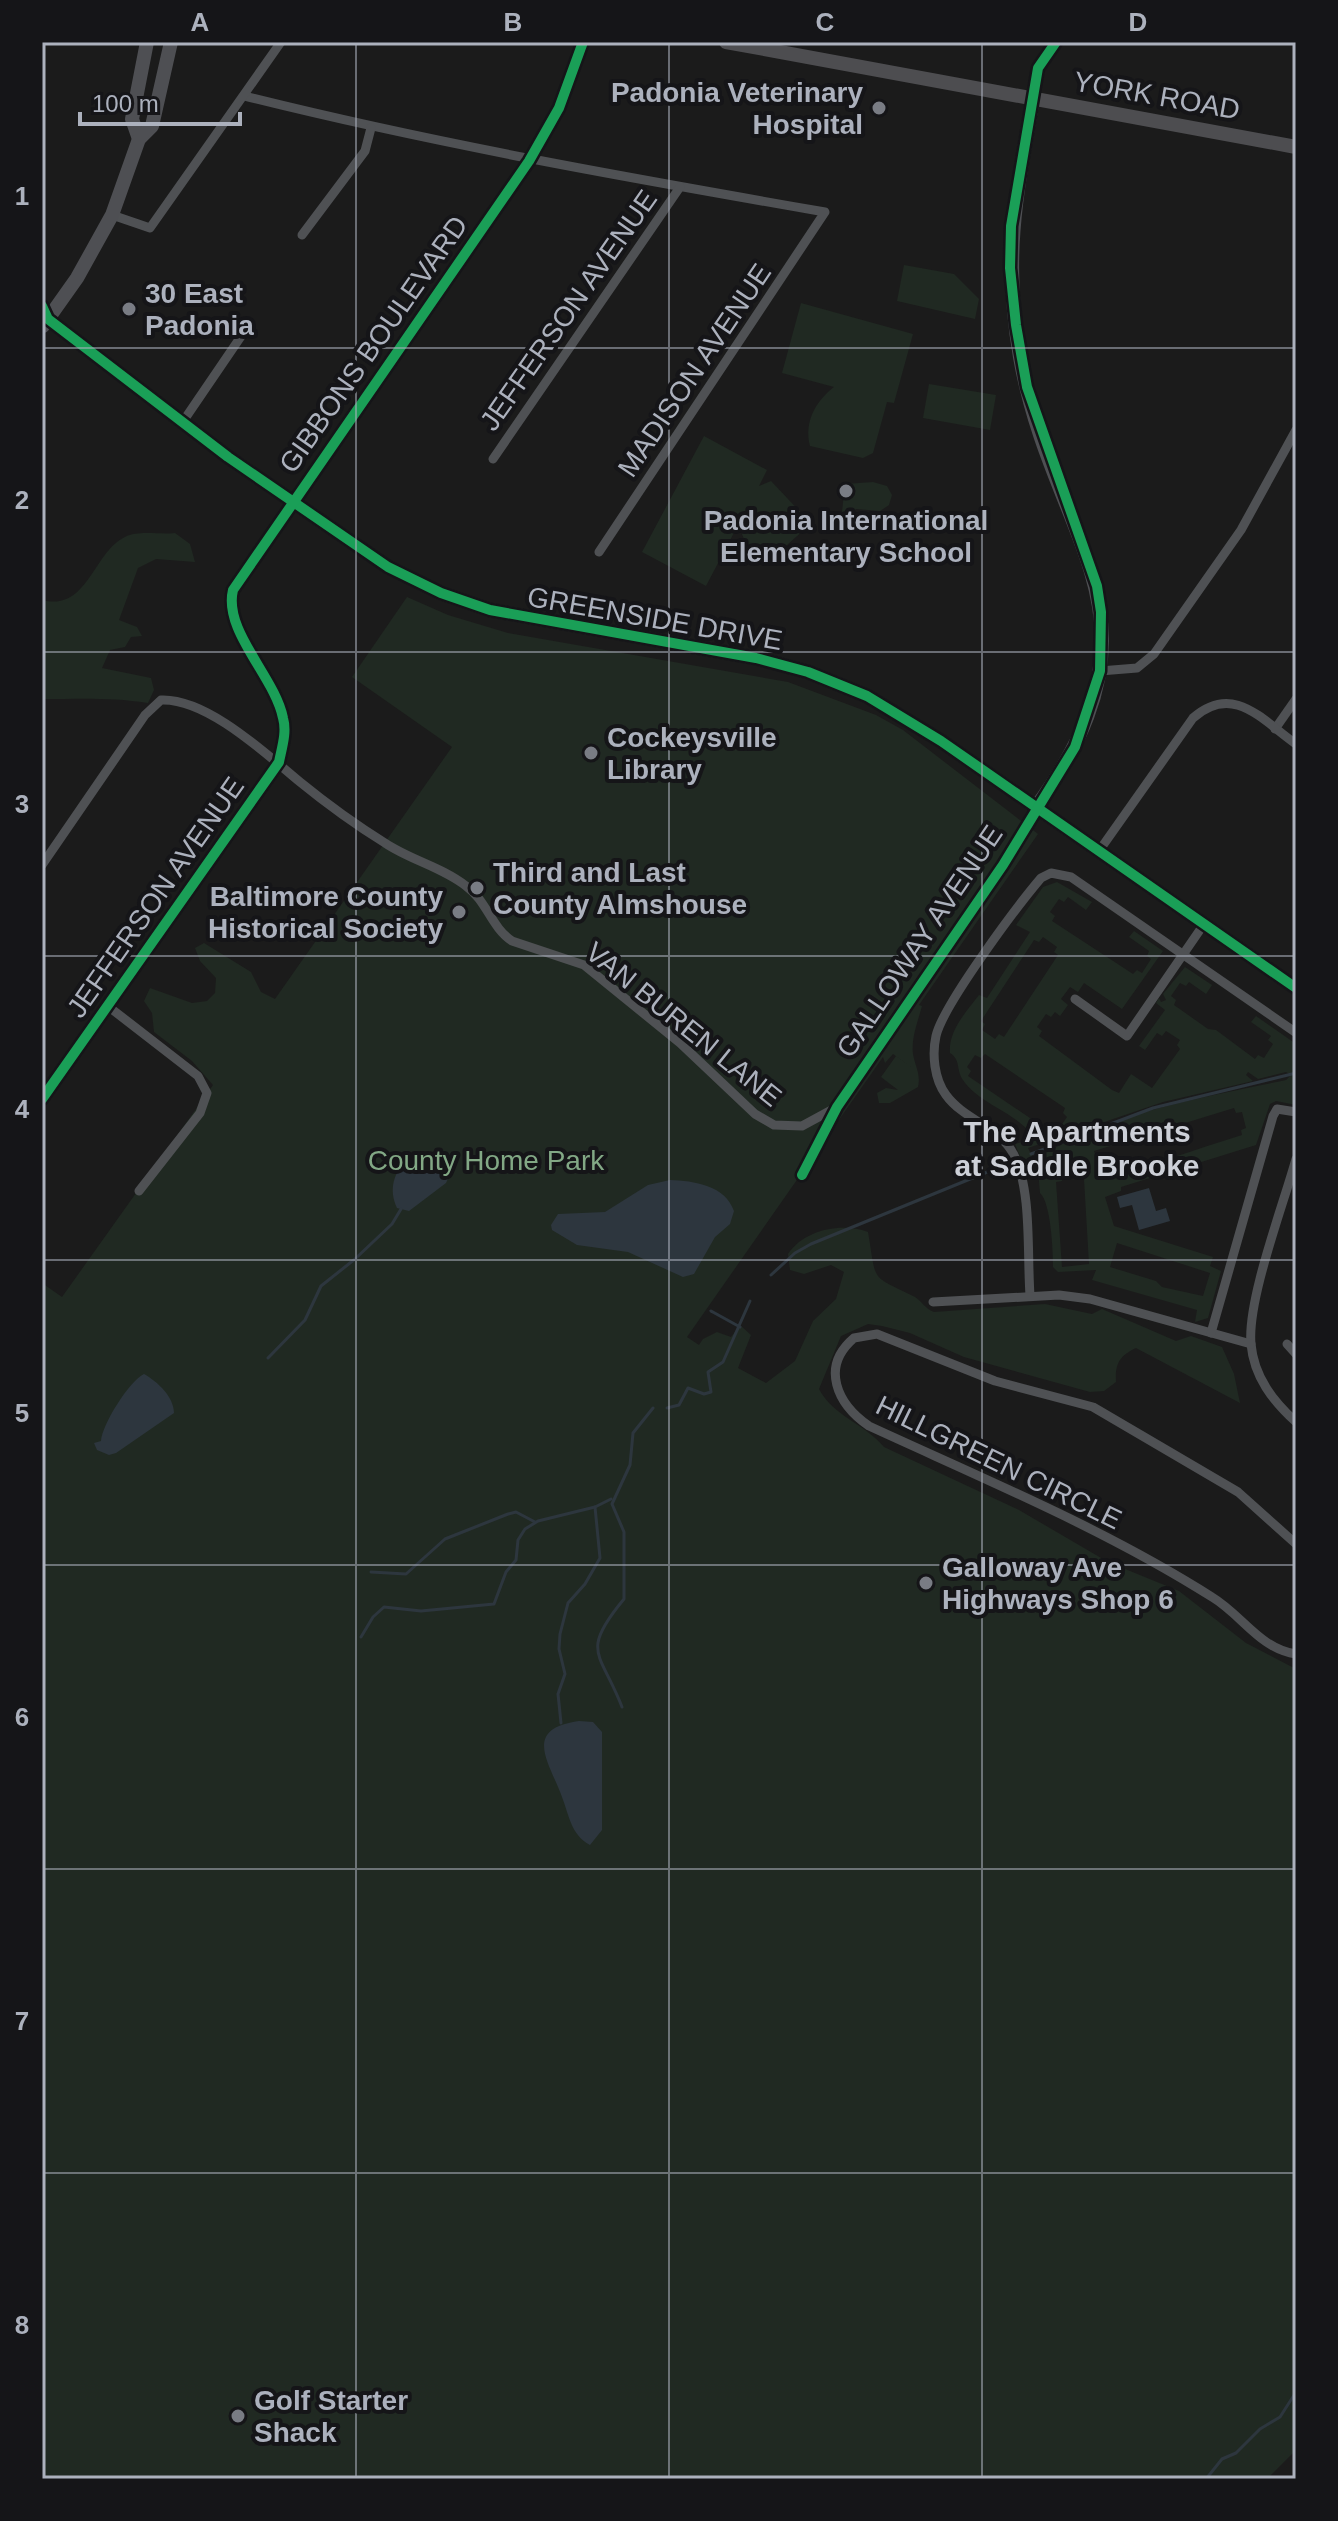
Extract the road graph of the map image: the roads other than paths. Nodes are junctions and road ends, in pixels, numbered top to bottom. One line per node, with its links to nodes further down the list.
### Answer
1 (147, 42): 10 (street)
2 (171, 42): 10 (street)
3 (281, 42): 7 (street)
4 (583, 42): 12 (street, GIBBONS BOULEVARD)
5 (726, 42): 8 (main road, YORK ROAD)
6 (1056, 42): 8 (street, GALLOWAY AVENUE)
7 (244, 96): 9 (street); 14 (street)
8 (1033, 99): 11 (main road, YORK ROAD); 23 (street, GALLOWAY AVENUE)
9 (371, 128): 12 (street); 15 (street)
10 (139, 139): 14 (street)
11 (1296, 147)
12 (529, 161): 13 (street); 21 (street, GIBBONS BOULEVARD)
13 (680, 187): 20 (street, JEFFERSON AVENUE); 22 (street, MADISON AVENUE)
14 (112, 215): 16 (street)
15 (302, 235)
16 (44, 318): 18 (street, GREENSIDE DRIVE)
17 (244, 332): 18 (street)
18 (182, 423): 21 (street, GREENSIDE DRIVE)
19 (1296, 430): 23 (street)
20 (493, 459)
21 (292, 502): 27 (street, GIBBONS BOULEVARD); 28 (street, GREENSIDE DRIVE)
22 (599, 552)
23 (1100, 671): 28 (street, GALLOWAY AVENUE)
24 (1296, 699): 25 (street)
25 (1275, 729): 26 (street); 29 (street)
26 (1296, 744)
27 (279, 762): 30 (street); 35 (street, JEFFERSON AVENUE); 38 (street, VAN BUREN LANE)
28 (1036, 807): 29 (street, GREENSIDE DRIVE); 38 (street, GALLOWAY AVENUE)
29 (1099, 851): 31 (street, GREENSIDE DRIVE)
30 (42, 865)
31 (1204, 924): 32 (street); 33 (street, GREENSIDE DRIVE)
32 (1183, 954): 34 (street); 36 (street); 44 (street)
33 (1296, 988)
34 (1075, 999)
35 (109, 1007): 37 (street, JEFFERSON AVENUE); 42 (street)
36 (1295, 1032)
37 (42, 1099)
38 (837, 1107): 41 (street, GALLOWAY AVENUE)
39 (1296, 1112): 46 (street)
40 (1296, 1159): 43 (street)
41 (802, 1175)
42 (139, 1191)
43 (1292, 1192): 47 (street)
44 (1030, 1295): 45 (street); 46 (street)
45 (933, 1302)
46 (1211, 1333): 47 (street)
47 (1251, 1344): 50 (street)
48 (1287, 1344): 49 (street)
49 (1296, 1354)
50 (1296, 1422)
51 (1296, 1544): 52 (street, HILLGREEN CIRCLE)
52 (1296, 1654)

